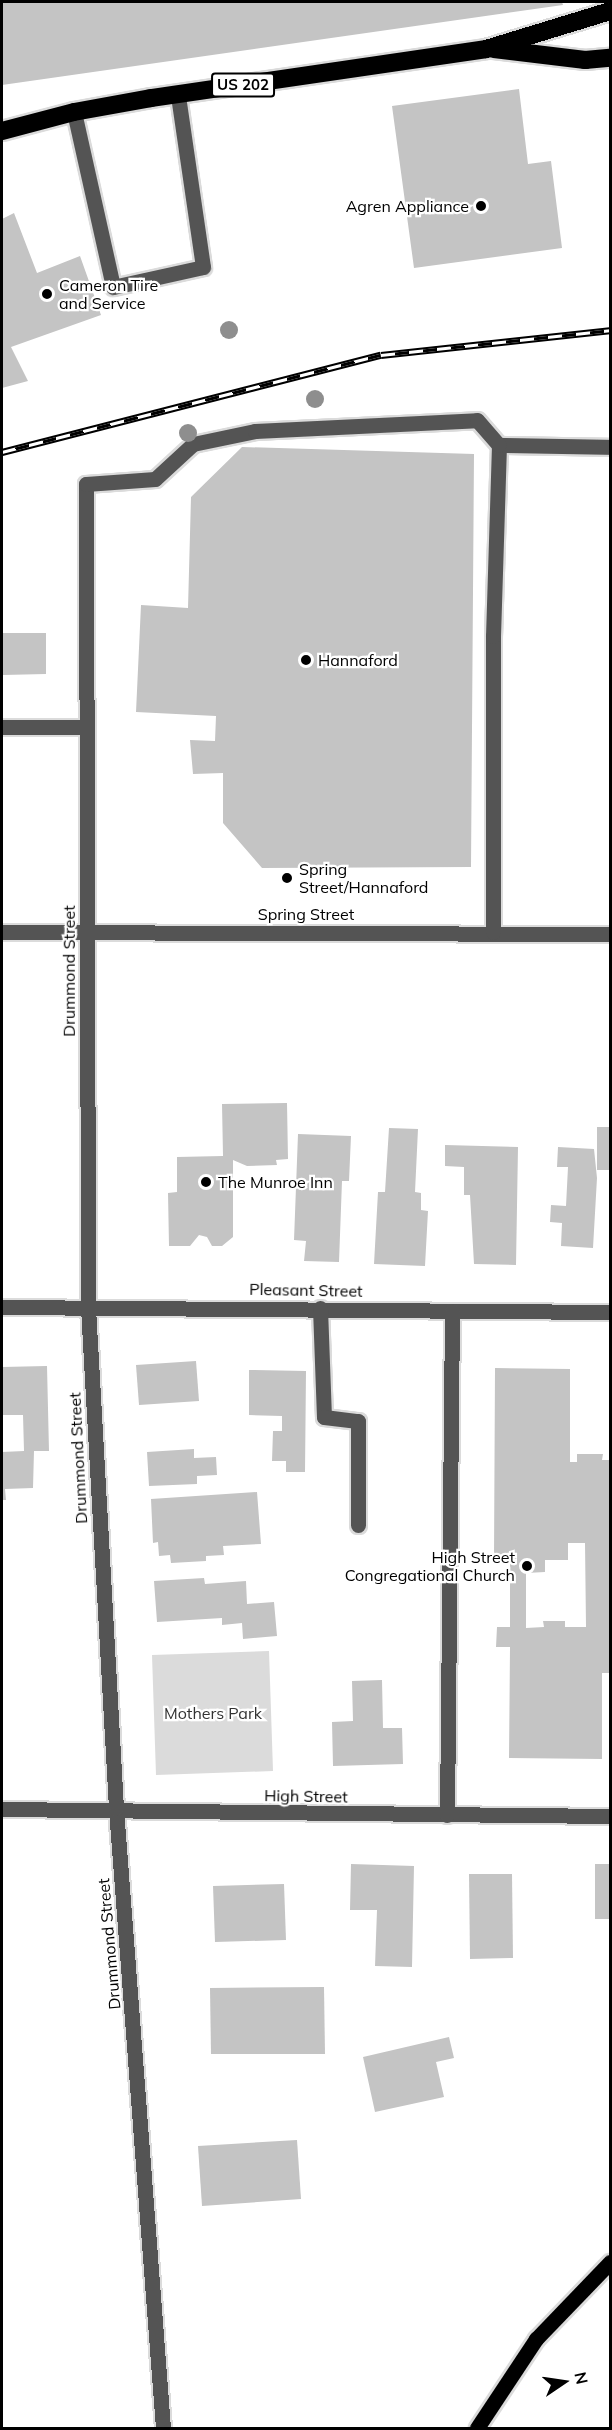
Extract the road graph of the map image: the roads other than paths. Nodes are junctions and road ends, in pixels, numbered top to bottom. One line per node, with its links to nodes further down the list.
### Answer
1 (610, 11): 2 (highway, US 202)
2 (486, 49): 3 (highway, US 202); 4 (highway, US 202)
3 (610, 58)
4 (178, 95): 5 (highway, US 202); 5 (street)
5 (74, 112): 6 (highway, US 202)
6 (2, 132)
7 (499, 445): 8 (street); 10 (street, Drummond Street); 13 (street)
8 (610, 447)
9 (2, 727): 10 (street)
10 (84, 727): 12 (street, Drummond Street)
11 (2, 932): 12 (street, Spring Street)
12 (87, 932): 13 (street, Spring Street); 17 (street, Drummond Street)
13 (493, 932): 14 (street, Spring Street)
14 (610, 934)
15 (2, 1307): 17 (street, Pleasant Street)
16 (320, 1308): 17 (street, Pleasant Street); 18 (street, Pleasant Street); 20 (street)
17 (88, 1309): 21 (street, Drummond Street)
18 (452, 1311): 19 (street, Pleasant Street); 23 (street)
19 (610, 1312)
20 (358, 1525)
21 (116, 1808): 22 (street, High Street); 23 (street, High Street); 26 (street, Drummond Street)
22 (2, 1809)
23 (447, 1815): 24 (street, High Street)
24 (610, 1815)
25 (610, 2262): 27 (main road)
26 (163, 2428)
27 (477, 2428)

